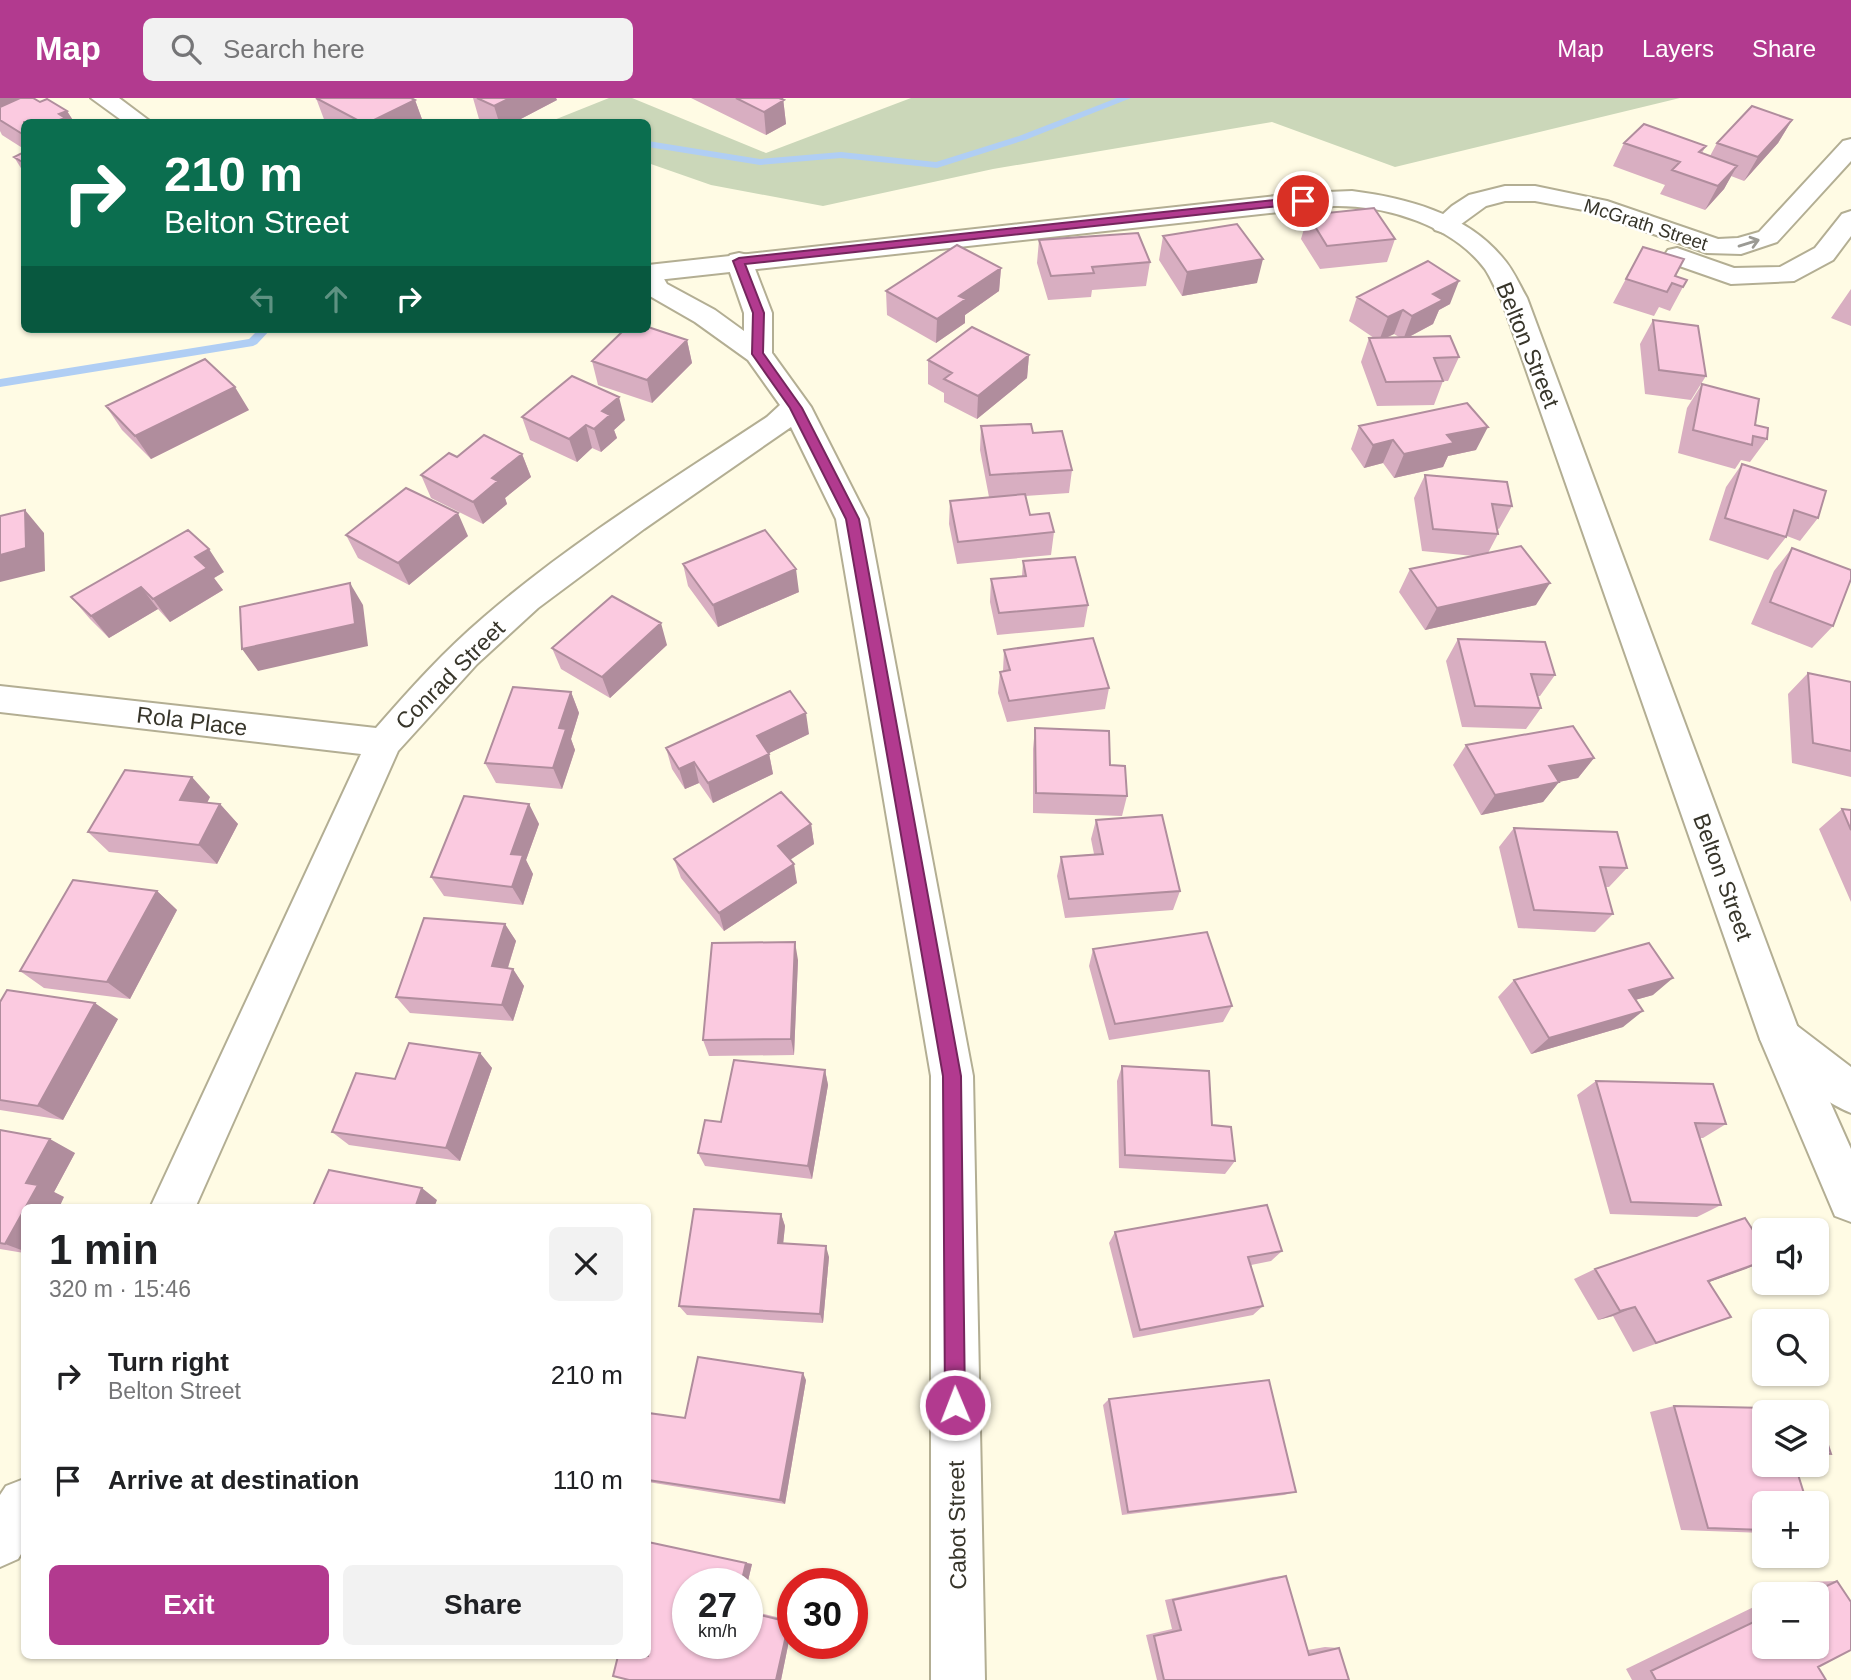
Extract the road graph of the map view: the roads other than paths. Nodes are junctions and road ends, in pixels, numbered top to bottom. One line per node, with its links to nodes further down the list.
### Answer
1 (103, 98): 2 (street)
2 (134, 119)
3 (1851, 146): 4 (street, McGrath Street, one-way to 3)
4 (1567, 198): 5 (street, McGrath Street); 6 (street, McGrath Street)
5 (1851, 219)
6 (1444, 225): 7 (street, Belton Street); 14 (street, Belton Street)
7 (739, 261): 8 (street, Belton Street); 10 (street)
8 (651, 273)
9 (651, 278): 10 (street, Cabot Street)
10 (758, 354): 11 (street, Cabot Street)
11 (796, 408): 13 (street, Conrad Street); 20 (street, Cabot Street)
12 (0, 699): 13 (street, Rola Place)
13 (384, 743): 17 (street, Conrad Street)
14 (1781, 1039): 15 (street); 16 (street, Belton Street)
15 (1851, 1093)
16 (1851, 1200)
17 (174, 1204)
18 (21, 1509): 19 (street)
19 (0, 1541)
20 (958, 1680)

